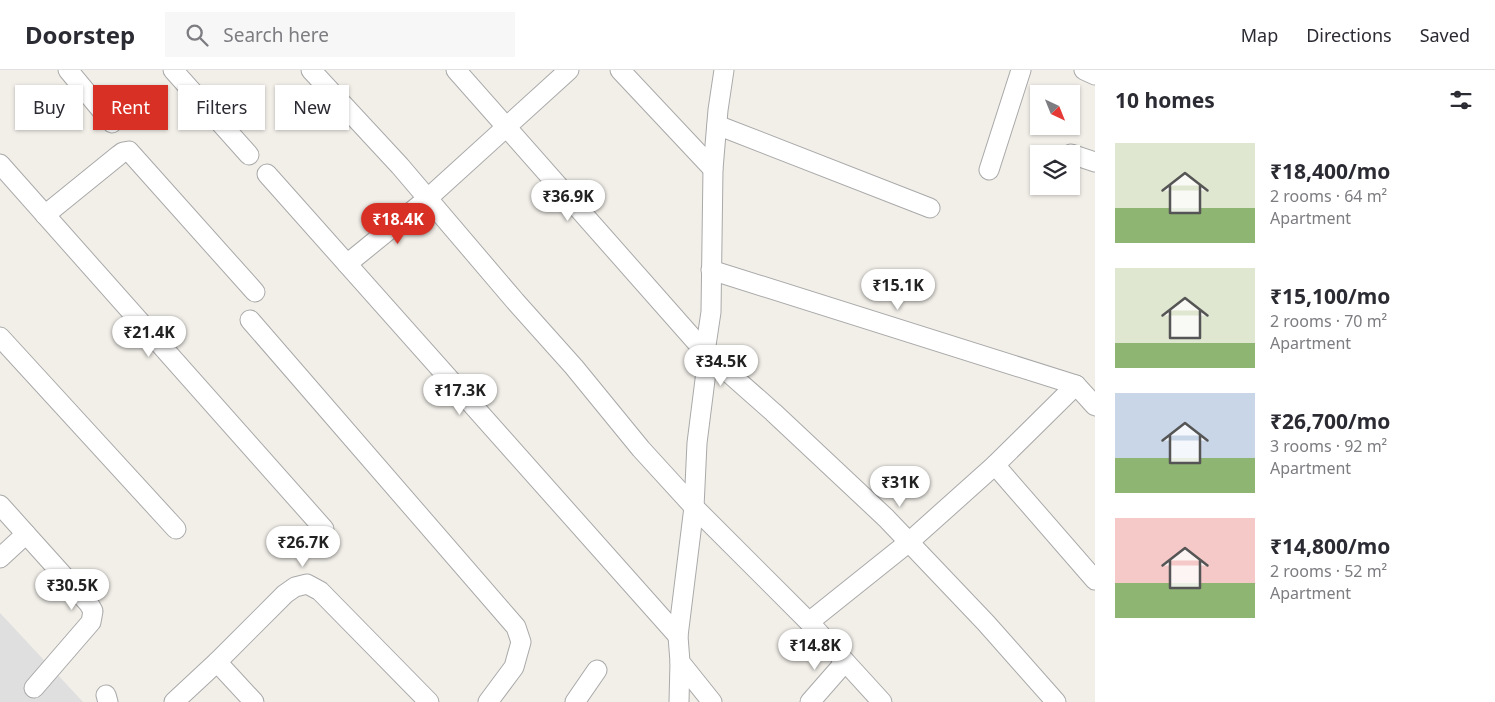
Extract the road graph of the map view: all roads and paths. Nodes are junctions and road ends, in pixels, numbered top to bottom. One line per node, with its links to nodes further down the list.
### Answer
1 (68, 70): 11 (street)
2 (173, 70): 14 (street)
3 (311, 70): 21 (street)
4 (456, 70): 13 (street)
5 (569, 70): 13 (street)
6 (620, 70): 18 (street)
7 (724, 70): 12 (street)
8 (1021, 70): 19 (street)
9 (1084, 70): 10 (street)
10 (1095, 75)
11 (93, 100)
12 (717, 125): 18 (street); 22 (street)
13 (506, 127): 21 (street); 29 (street)
14 (249, 155)
15 (1080, 157): 16 (street)
16 (1095, 162)
17 (0, 164): 23 (street)
18 (713, 169): 25 (street)
19 (989, 170)
20 (267, 174): 24 (street)
21 (427, 199): 24 (street); 34 (street)
22 (930, 208)
23 (45, 215): 26 (street); 36 (street)
24 (347, 264): 42 (street)
25 (711, 270): 29 (street); 30 (street)
26 (255, 292)
27 (250, 320): 51 (street)
28 (0, 337): 35 (street)
29 (705, 352): 34 (street); 38 (street)
30 (1076, 385): 31 (street); 32 (street)
31 (1095, 406)
32 (995, 465): 38 (street); 40 (street)
33 (0, 506): 37 (street)
34 (694, 507): 41 (street); 42 (street)
35 (176, 529)
36 (324, 529)
37 (26, 534): 39 (street); 47 (street)
38 (909, 542): 41 (street); 57 (street)
39 (0, 558)
40 (1095, 580)
41 (809, 622): 45 (street)
42 (678, 636): 44 (street)
43 (217, 662): 48 (street); 49 (street); 50 (street)
44 (680, 662): 53 (street); 54 (street)
45 (845, 662): 55 (street); 56 (street)
46 (598, 670): 52 (street)
47 (34, 688)
48 (174, 702)
49 (254, 702)
50 (429, 702)
51 (488, 702)
52 (575, 702)
53 (679, 702)
54 (712, 702)
55 (810, 702)
56 (882, 702)
57 (1056, 702)

